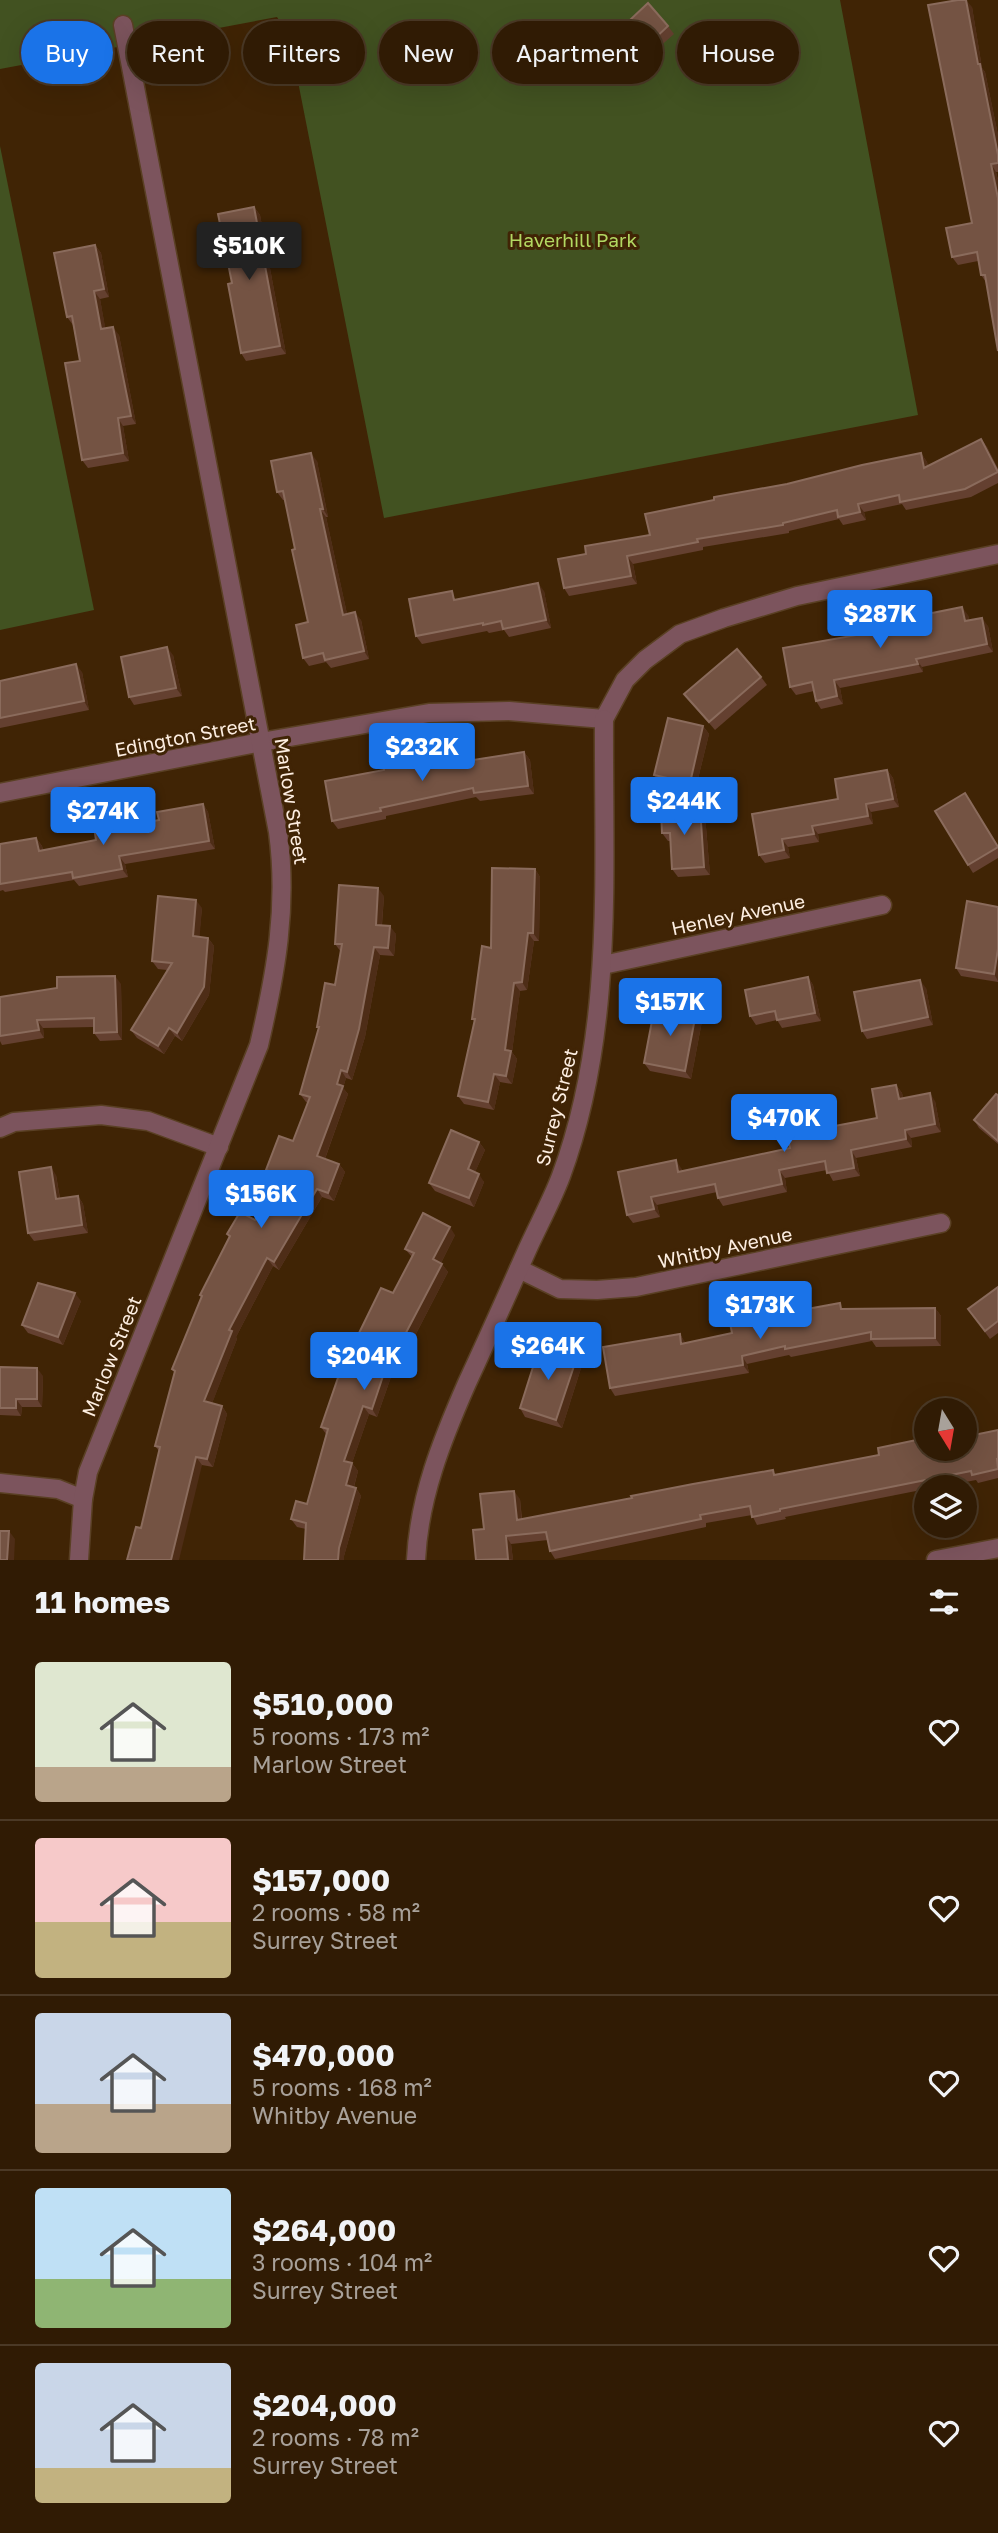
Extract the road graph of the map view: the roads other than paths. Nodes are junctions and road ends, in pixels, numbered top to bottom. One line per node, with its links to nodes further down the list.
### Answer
1 (123, 25): 4 (street, Marlow Street)
2 (998, 554): 3 (street)
3 (604, 719): 4 (street, Edington Street); 7 (street, Surrey Street)
4 (261, 742): 5 (street, Edington Street); 9 (street, Marlow Street)
5 (0, 793)
6 (882, 905): 7 (street, Henley Avenue)
7 (603, 965): 11 (street, Surrey Street)
8 (0, 1128): 9 (street)
9 (219, 1147): 13 (street, Marlow Street)
10 (942, 1223): 11 (street, Whitby Avenue)
11 (519, 1269): 16 (street, Surrey Street)
12 (0, 1483): 13 (street)
13 (83, 1499): 15 (street, Marlow Street)
14 (998, 1548): 17 (street)
15 (79, 1560)
16 (416, 1560)
17 (936, 1560)

